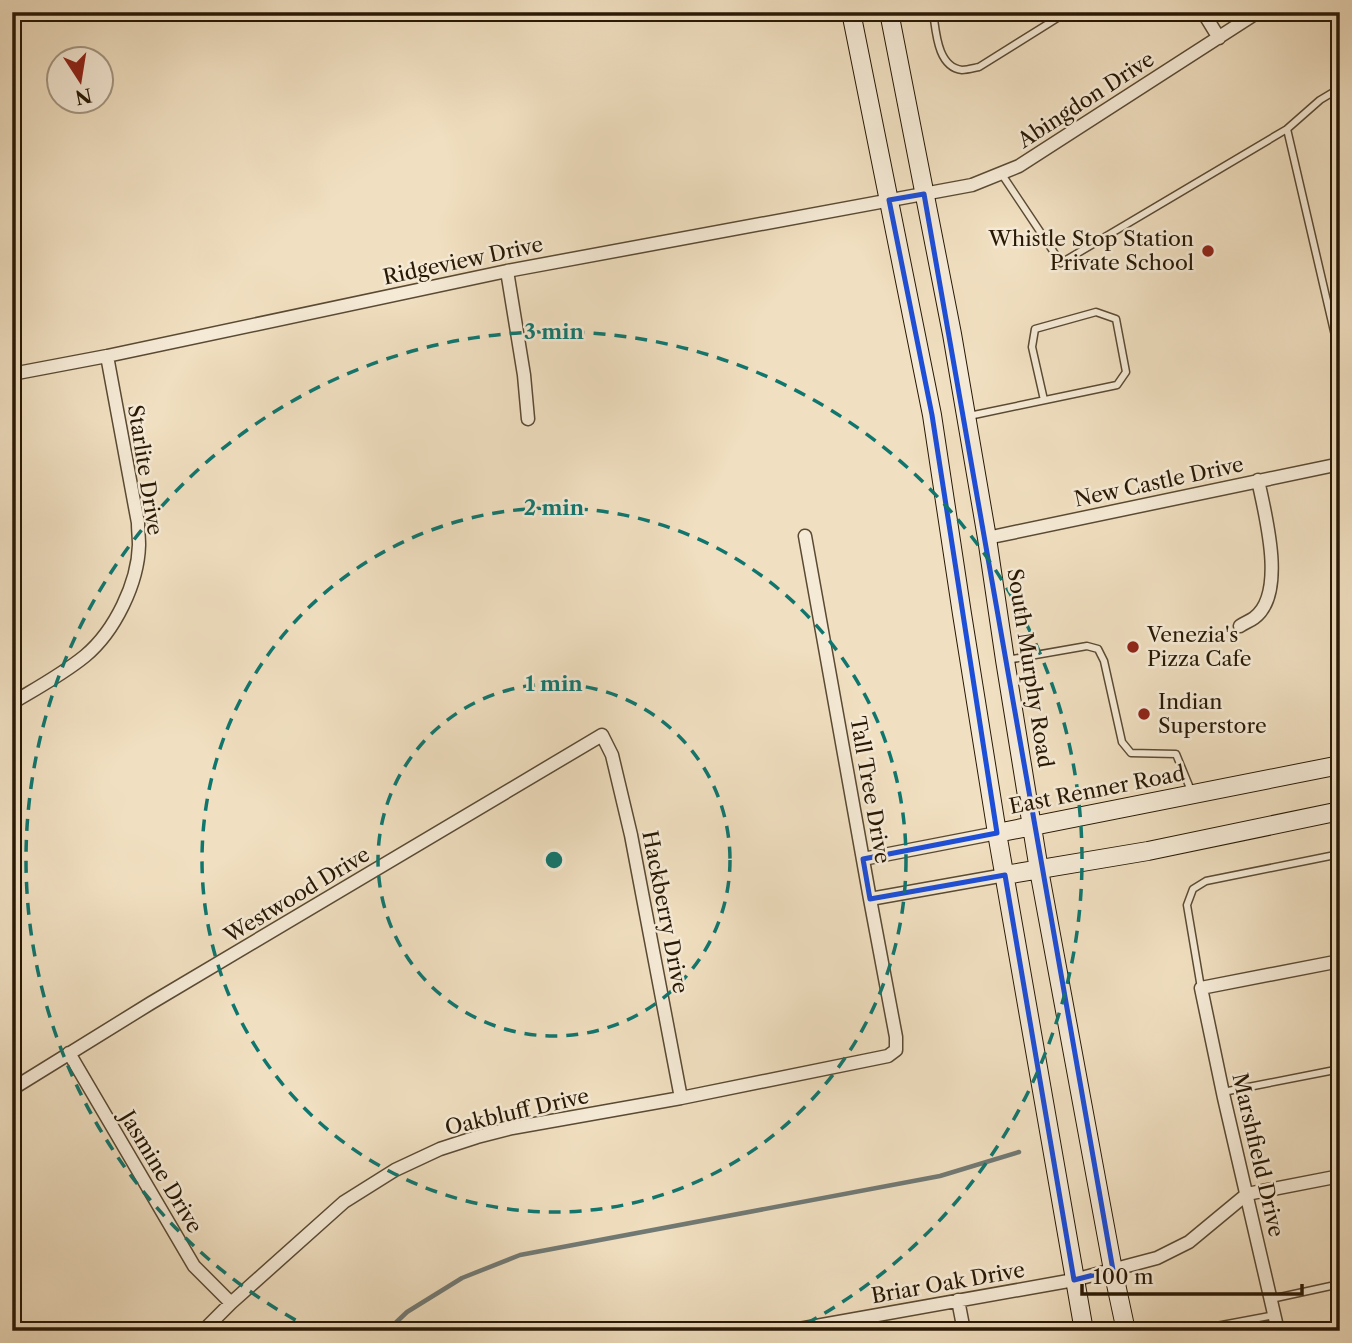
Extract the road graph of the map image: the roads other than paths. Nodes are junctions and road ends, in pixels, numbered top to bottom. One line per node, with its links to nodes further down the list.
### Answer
1 (851, 12): 12 (main road)
2 (889, 12): 11 (main road, South Murphy Road)
3 (933, 12): 4 (lane)
4 (1067, 12)
5 (1203, 12): 7 (street)
6 (1258, 12): 7 (street, Abingdon Drive)
7 (1219, 38): 10 (street, Abingdon Drive)
8 (1340, 88): 9 (lane)
9 (1287, 130): 10 (lane); 15 (lane)
10 (1001, 173): 11 (street, Abingdon Drive)
11 (924, 194): 12 (street, Ridgeview Drive); 18 (main road, South Murphy Road)
12 (889, 200): 13 (street, Ridgeview Drive); 32 (main road)
13 (508, 271): 14 (street, Ridgeview Drive); 19 (street)
14 (107, 356): 16 (street, Ridgeview Drive); 26 (street, Starlite Drive)
15 (1340, 357)
16 (12, 374)
17 (1044, 401): 17 (lane); 18 (lane)
18 (967, 417): 23 (main road, South Murphy Road)
19 (528, 419)
20 (1340, 464): 21 (street, New Castle Drive)
21 (1258, 480): 23 (street, New Castle Drive); 24 (street)
22 (805, 537): 34 (street, Tall Tree Drive)
23 (987, 538): 25 (main road, South Murphy Road)
24 (1240, 626)
25 (1005, 660): 29 (lane); 31 (main road, South Murphy Road)
26 (12, 704)
27 (602, 736): 41 (street, Westwood Drive); 45 (street, Hackberry Drive)
28 (1340, 765): 29 (main road, East Renner Road)
29 (1193, 795): 31 (main road, East Renner Road)
30 (1340, 811): 35 (main road)
31 (1033, 826): 32 (main road, East Renner Road); 35 (main road, South Murphy Road)
32 (997, 833): 34 (street, East Renner Road); 36 (main road)
33 (1340, 854): 39 (lane)
34 (863, 859): 37 (street, Tall Tree Drive)
35 (1039, 870): 36 (main road); 48 (main road, South Murphy Road)
36 (1005, 875): 37 (street); 49 (main road)
37 (870, 899): 40 (street, Tall Tree Drive)
38 (1340, 961): 39 (street)
39 (1201, 989): 44 (street, Marshfield Drive)
40 (897, 1050): 45 (street, Oakbluff Drive)
41 (69, 1053): 43 (street, Westwood Drive); 53 (street, Jasmine Drive)
42 (1340, 1069): 44 (lane)
43 (12, 1089)
44 (1223, 1091): 47 (street, Marshfield Drive)
45 (681, 1098): 53 (street, Oakbluff Drive)
46 (1340, 1175): 47 (street)
47 (1247, 1194): 48 (street, Briar Oak Drive); 51 (street, Marshfield Drive)
48 (1114, 1270): 49 (street, Briar Oak Drive); 59 (main road, South Murphy Road)
49 (1074, 1280): 52 (street, Briar Oak Drive); 58 (main road)
50 (1340, 1284): 51 (lane)
51 (1271, 1299): 54 (street, Marshfield Drive)
52 (958, 1300): 56 (street, Briar Oak Drive); 57 (street)
53 (231, 1303): 55 (street, Oakbluff Drive)
54 (1275, 1315): 60 (lane); 61 (street, Marshfield Drive)
55 (203, 1331)
56 (788, 1331)
57 (964, 1331)
58 (1084, 1331)
59 (1126, 1331)
60 (1190, 1331)
61 (1278, 1331)

